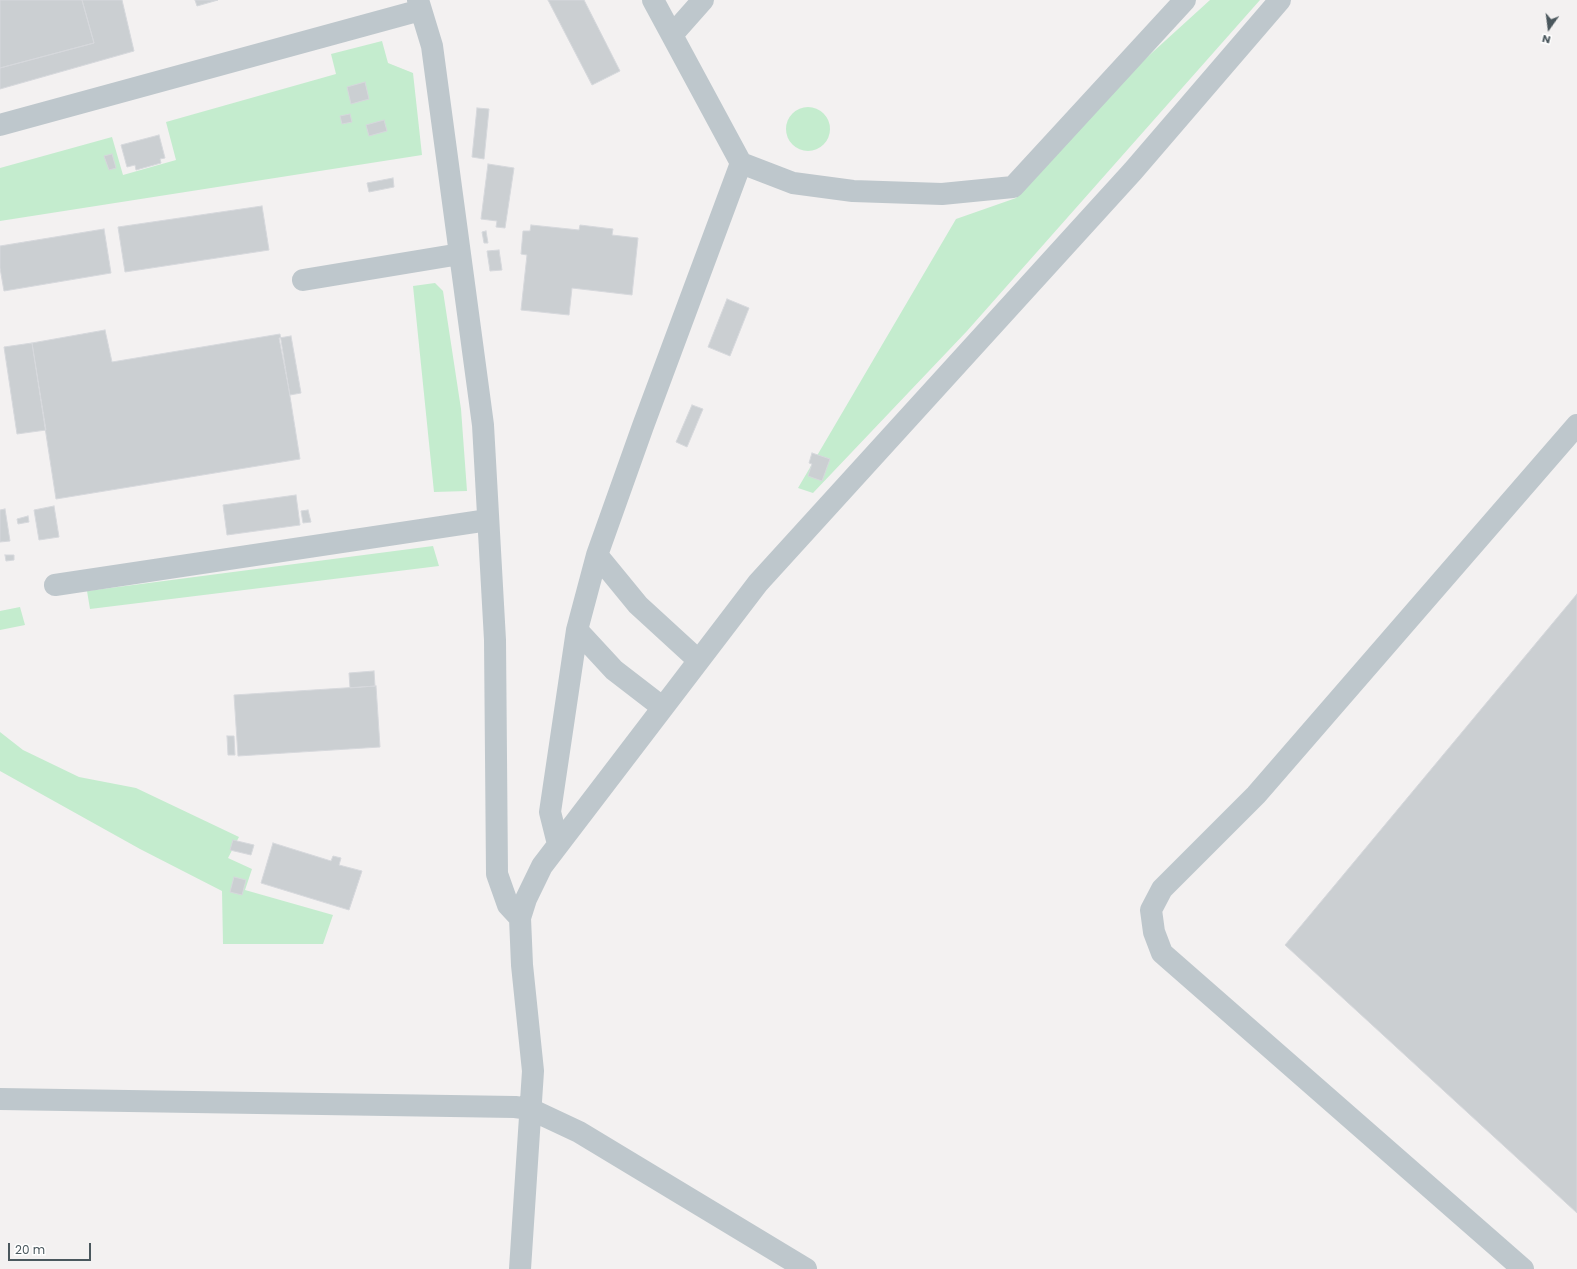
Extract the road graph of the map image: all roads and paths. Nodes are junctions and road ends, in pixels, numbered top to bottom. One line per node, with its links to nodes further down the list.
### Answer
1 (653, 0): 6 (street)
2 (703, 0): 6 (street)
3 (1185, 0): 8 (street)
4 (1280, 0): 16 (street)
5 (420, 5): 7 (street); 9 (street)
6 (672, 35): 8 (street)
7 (0, 125)
8 (741, 163): 13 (street)
9 (460, 254): 10 (street); 12 (street)
10 (303, 280)
11 (1577, 425): 24 (street)
12 (488, 520): 14 (street); 19 (street)
13 (597, 555): 15 (street); 16 (street)
14 (56, 585)
15 (577, 630): 17 (street); 18 (street)
16 (698, 660): 17 (street)
17 (662, 707): 18 (street)
18 (558, 844): 19 (street)
19 (520, 918): 21 (street)
20 (0, 1099): 21 (street)
21 (530, 1109): 22 (street); 23 (street)
22 (520, 1269)
23 (806, 1269)
24 (1523, 1269)

